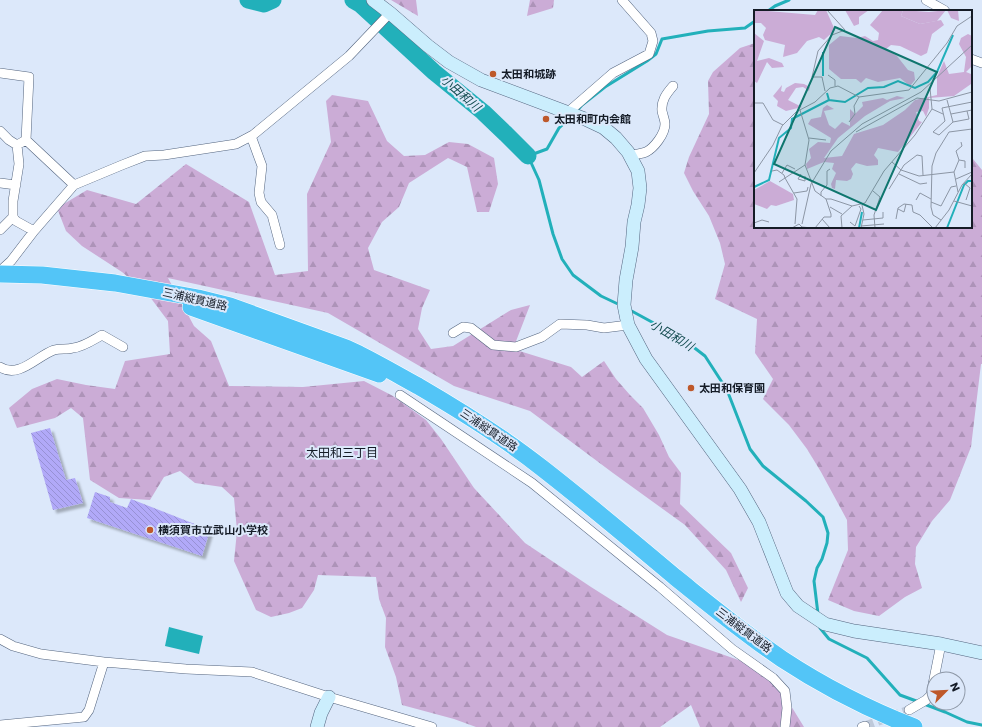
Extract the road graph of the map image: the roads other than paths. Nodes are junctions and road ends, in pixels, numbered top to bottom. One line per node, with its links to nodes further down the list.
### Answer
1 (374, 0): 5 (street)
2 (622, 0): 10 (street)
3 (926, 0): 4 (street)
4 (944, 10)
5 (390, 13): 10 (street); 12 (street)
6 (972, 59): 7 (street)
7 (982, 63)
8 (0, 73): 13 (street)
9 (673, 86): 15 (street)
10 (567, 113): 15 (street)
11 (0, 131): 14 (street)
12 (251, 136): 18 (street); 22 (street)
13 (26, 140): 14 (street); 18 (street)
14 (17, 145): 17 (street)
15 (630, 156): 28 (street)
16 (0, 183): 17 (street)
17 (16, 185): 19 (street)
18 (74, 185): 21 (street)
19 (13, 217): 20 (street); 21 (street)
20 (0, 230)
21 (34, 231): 23 (street)
22 (280, 245)
23 (11, 261): 24 (street); 25 (street)
24 (0, 262)
25 (0, 273): 27 (highway, 三浦縦貫道路)
26 (0, 280): 27 (highway, 三浦縦貫道路)
27 (64, 280): 45 (highway, 三浦縦貫道路); 46 (highway, 三浦縦貫道路)
28 (628, 325): 29 (street); 34 (street)
29 (453, 333)
30 (123, 347): 31 (street)
31 (0, 367)
32 (400, 395): 44 (street)
33 (0, 638): 36 (street)
34 (941, 644): 35 (street); 37 (street)
35 (982, 654)
36 (104, 662): 38 (street); 41 (street)
37 (936, 671)
38 (329, 697): 42 (street); 43 (street)
39 (926, 700): 40 (street)
40 (908, 710)
41 (0, 725)
42 (317, 727)
43 (432, 727)
44 (785, 727)
45 (899, 727)
46 (914, 727)

